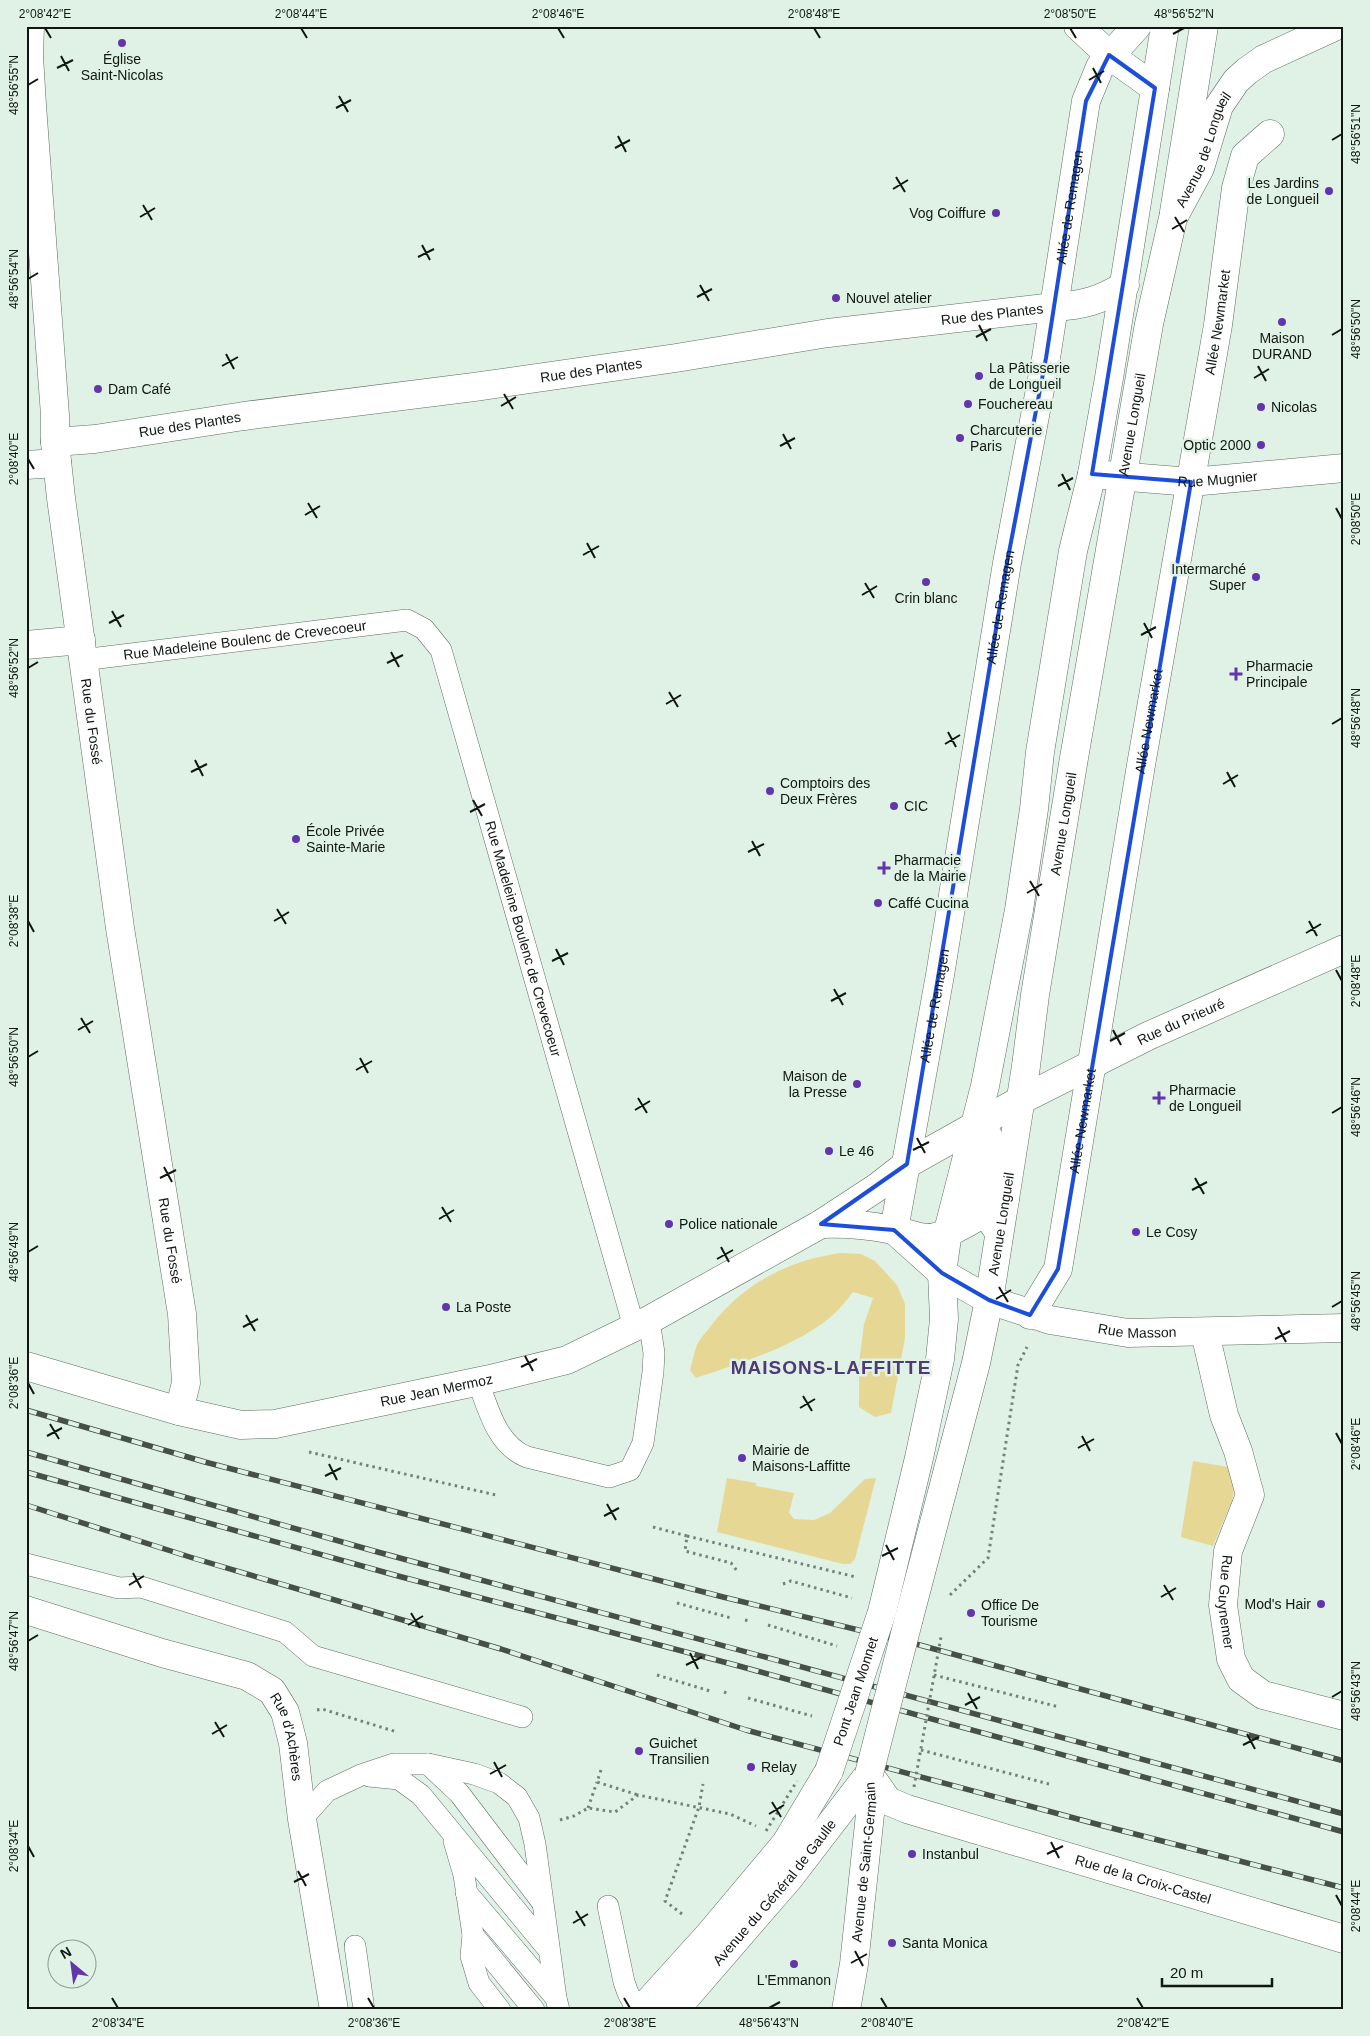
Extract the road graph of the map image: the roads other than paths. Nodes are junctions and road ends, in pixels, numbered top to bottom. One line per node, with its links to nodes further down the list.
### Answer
1 (30, 26): 13 (street, Rue du Fossé)
2 (1078, 26): 7 (street)
3 (1138, 26): 7 (street)
4 (1165, 26): 8 (street)
5 (1204, 26): 10 (street, Avenue Longueil)
6 (1336, 26): 10 (street, Avenue de Longueil)
7 (1109, 55): 8 (street); 12 (street, Allée de Remagen)
8 (1155, 88): 11 (street)
9 (1270, 134): 18 (street, Allée Newmarket)
10 (1173, 218): 17 (street, Avenue Longueil)
11 (1125, 285): 12 (street, Rue des Plantes); 16 (street)
12 (1054, 306): 13 (street, Rue des Plantes); 25 (street, Allée de Remagen)
13 (56, 452): 14 (street, Rue des Plantes); 20 (street, Rue du Fossé)
14 (26, 465)
15 (1344, 468): 18 (street, Rue Mugnier)
16 (1092, 474): 17 (street, Rue Mugnier); 24 (street)
17 (1123, 478): 18 (street, Rue Mugnier); 23 (street, Avenue Longueil)
18 (1191, 482): 22 (street, Allée Newmarket)
19 (26, 646): 20 (street)
20 (82, 650): 33 (lane, Rue Madeleine Boulenc de Crevecoeur); 38 (street, Rue du Fossé)
21 (1344, 949): 22 (street, Rue du Prieuré)
22 (1092, 1064): 23 (street, Rue du Prieuré); 32 (street, Allée Newmarket)
23 (1021, 1100): 24 (street, Rue Jean Mermoz); 26 (street, Avenue Longueil)
24 (976, 1124): 25 (street, Rue Jean Mermoz); 26 (street); 29 (street)
25 (907, 1164): 27 (street, Rue Jean Mermoz); 28 (street)
26 (997, 1215): 29 (street, Rue Jean Mermoz); 31 (street, Avenue Longueil)
27 (821, 1224): 28 (street, Rue Jean Mermoz); 33 (street, Rue Jean Mermoz)
28 (894, 1230): 29 (street, Rue Jean Mermoz); 30 (street)
29 (948, 1232): 30 (street)
30 (942, 1274): 31 (street, Rue Masson); 44 (street, Pont Jean Monnet, bridge)
31 (990, 1300): 32 (street, Rue Masson); 45 (street, Avenue Longueil, bridge)
32 (1040, 1317): 35 (street, Rue Masson)
33 (641, 1324): 37 (street, Rue Jean Mermoz); 37 (lane, Rue Madeleine Boulenc de Crevecoeur)
34 (1344, 1328): 35 (street, Rue Masson)
35 (1205, 1333): 41 (street, Rue Guynemer)
36 (26, 1366): 38 (street, Rue Jean Mermoz)
37 (478, 1381): 38 (street, Rue Jean Mermoz)
38 (179, 1411)
39 (26, 1564): 42 (lane)
40 (26, 1610): 47 (street, Rue d'Achères)
41 (1344, 1716)
42 (522, 1717)
43 (428, 1764): 46 (lane); 50 (lane); 50 (lane)
44 (830, 1771): 62 (street, Avenue du Général de Gaulle)
45 (870, 1774): 53 (street, Rue de la Croix-Castel); 63 (street, Avenue du Général de Gaulle); 64 (street, Avenue de Saint-Germain)
46 (362, 1775): 47 (lane); 48 (lane)
47 (302, 1819): 57 (street, Rue d'Achères)
48 (451, 1831): 49 (lane); 55 (lane)
49 (466, 1892): 52 (lane); 56 (lane)
50 (543, 1903): 55 (lane)
51 (608, 1906): 61 (lane)
52 (473, 1935): 59 (lane); 60 (lane)
53 (1344, 1938)
54 (355, 1946): 58 (lane)
55 (549, 1950): 56 (lane)
56 (557, 2004)
57 (334, 2010)
58 (364, 2010)
59 (500, 2010)
60 (534, 2010)
61 (637, 2010)
62 (641, 2010)
63 (675, 2010)
64 (846, 2010)

